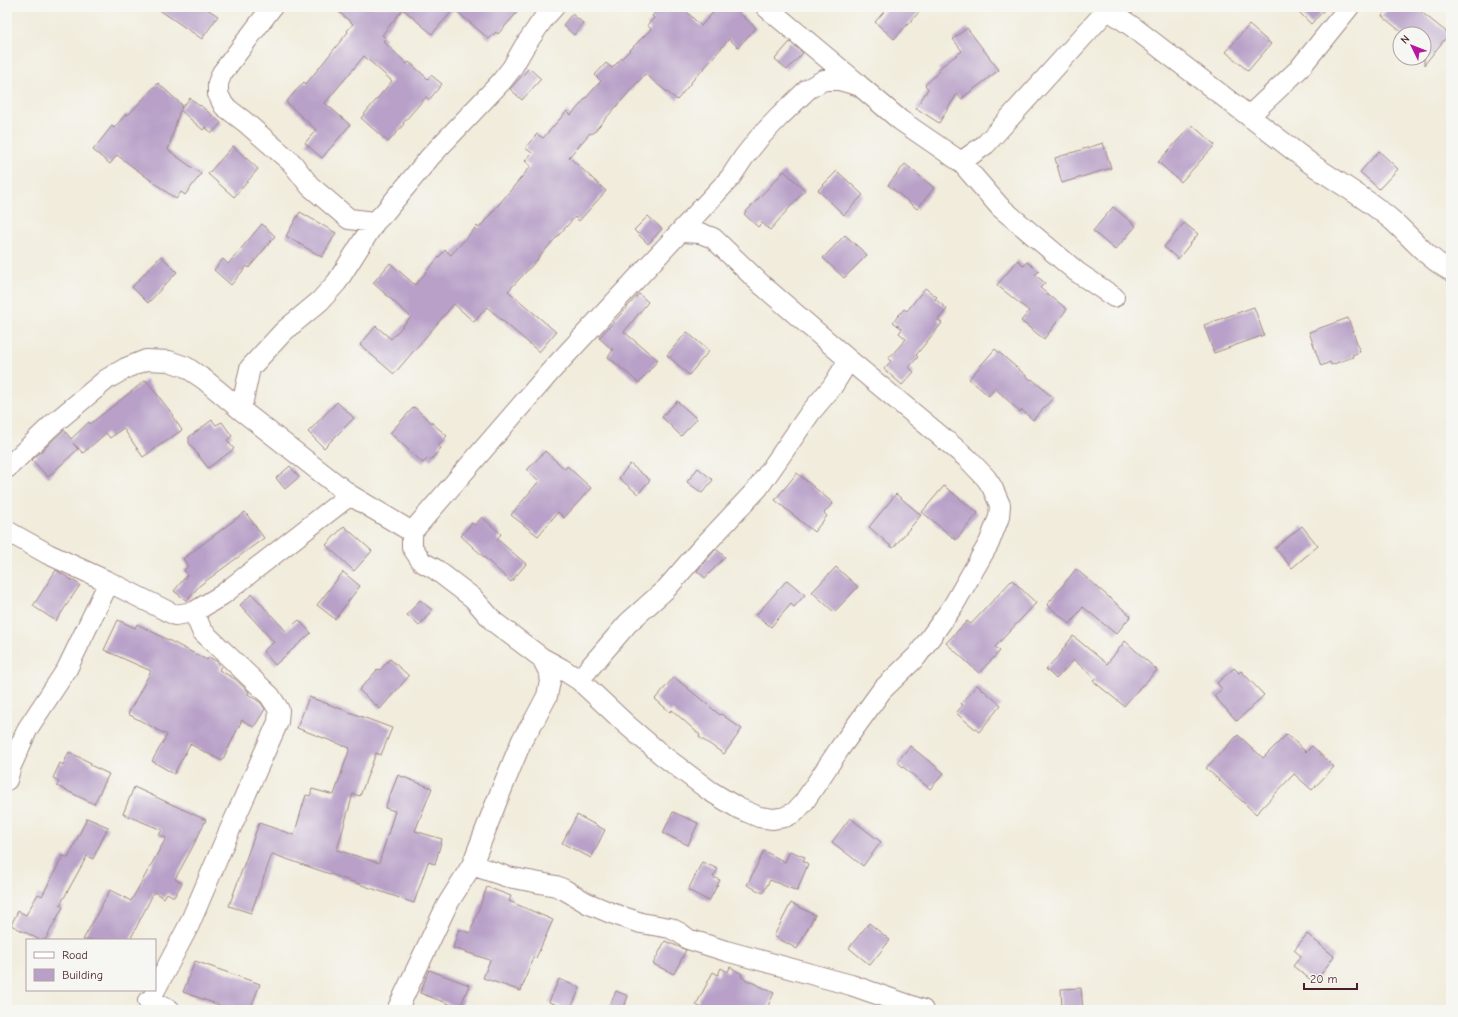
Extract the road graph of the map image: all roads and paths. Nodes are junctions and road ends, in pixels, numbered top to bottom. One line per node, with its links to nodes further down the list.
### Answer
1 (272, 7): 9 (street)
2 (554, 7): 9 (street)
3 (766, 7): 6 (street)
4 (1349, 7): 7 (street)
5 (1106, 8): 7 (street); 8 (street)
6 (860, 86): 8 (street); 10 (street)
7 (1249, 116): 11 (street)
8 (961, 162): 12 (street)
9 (375, 222): 14 (street)
10 (681, 232): 13 (street); 18 (street)
11 (1451, 271)
12 (1114, 297)
13 (849, 360): 22 (street); 22 (street)
14 (241, 410): 15 (street); 16 (street)
15 (7, 468)
16 (350, 495): 18 (street); 20 (street)
17 (7, 531): 19 (street)
18 (412, 532): 21 (street)
19 (109, 582): 20 (street); 23 (street)
20 (194, 612): 25 (street)
21 (542, 658): 22 (street); 24 (street)
22 (579, 680)
23 (7, 780)
24 (472, 866): 28 (street); 29 (street)
25 (156, 987)
26 (150, 998): 27 (street)
27 (170, 1010)
28 (397, 1010)
29 (923, 1010)

